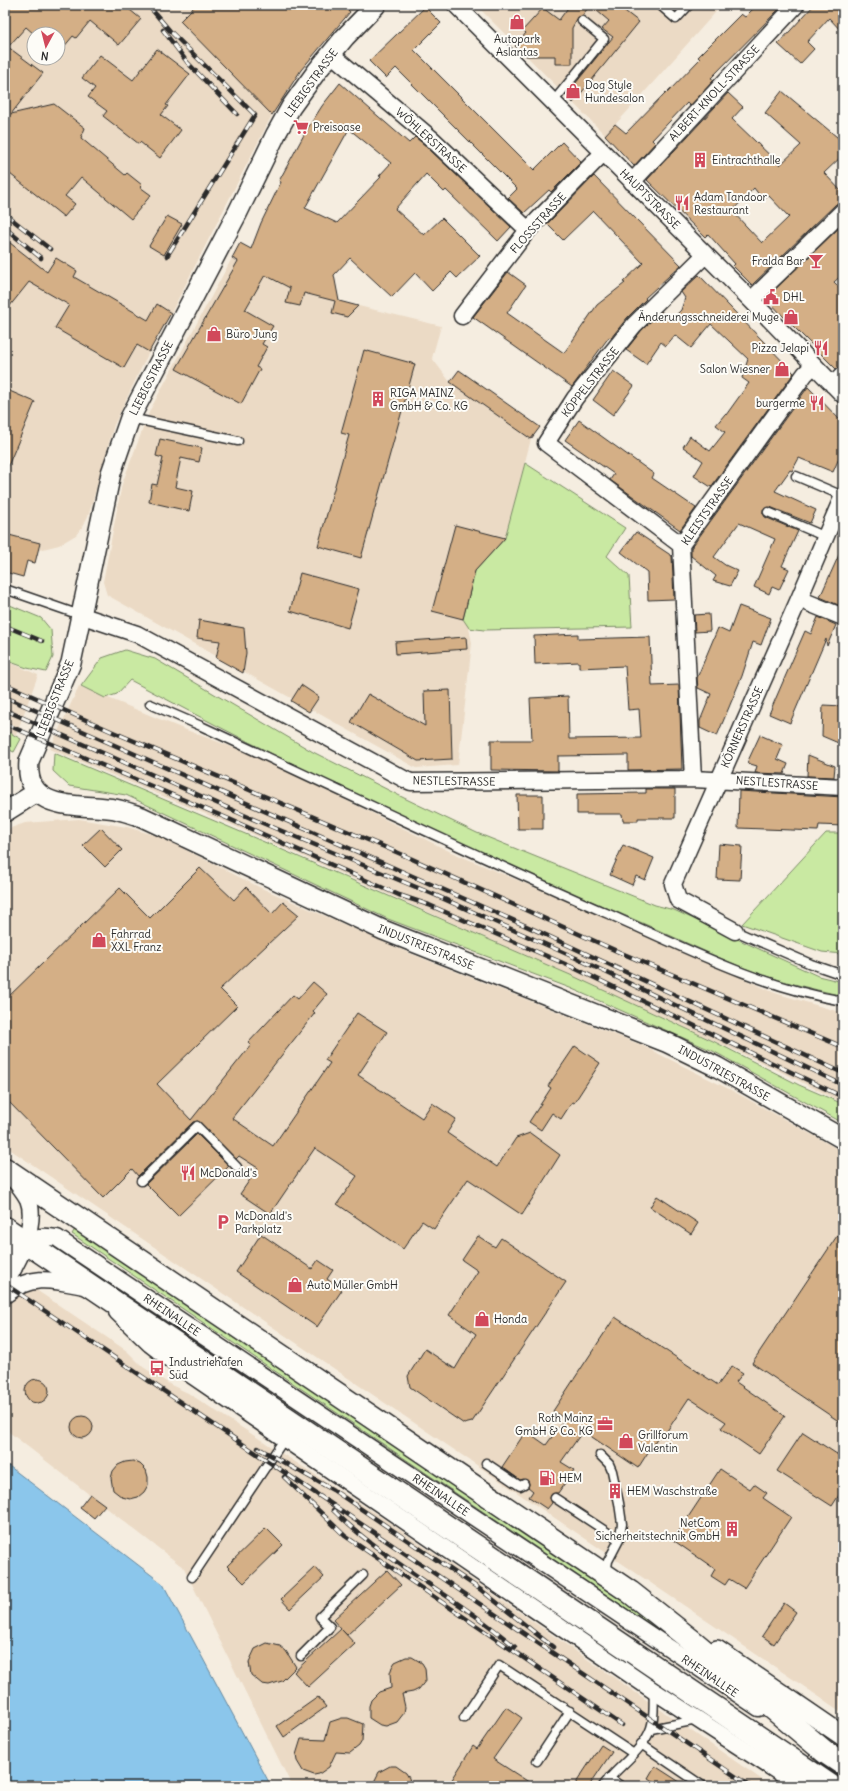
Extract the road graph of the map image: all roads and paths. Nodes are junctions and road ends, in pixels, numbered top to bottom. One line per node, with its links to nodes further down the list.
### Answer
1 (376, 5): 7 (street, LIEBIGSTRASSE)
2 (456, 5): 8 (street, HAUPTSTRASSE)
3 (660, 5): 4 (lane)
4 (689, 5)
5 (793, 6): 10 (street, ALBERT-KNOLL-STRASSE)
6 (582, 20): 8 (lane)
7 (331, 54): 12 (street, WÖHLERSTRASSE); 18 (street, LIEBIGSTRASSE)
8 (553, 102): 9 (street, HAUPTSTRASSE)
9 (603, 153): 10 (street, HAUPTSTRASSE); 12 (street, FLOSSSTRASSE)
10 (632, 182): 13 (street, HAUPTSTRASSE)
11 (843, 211): 14 (street)
12 (528, 230): 15 (street, FLOSSSTRASSE)
13 (706, 255): 14 (street, HAUPTSTRASSE); 24 (street, KÖPPELSTRASSE)
14 (751, 300): 16 (street, HAUPTSTRASSE)
15 (462, 316)
16 (814, 366): 17 (street, HAUPTSTRASSE); 24 (street, KLEISTSTRASSE)
17 (840, 385)
18 (130, 418): 19 (lane); 27 (street, LIEBIGSTRASSE)
19 (238, 441)
20 (796, 476): 21 (lane)
21 (843, 496): 23 (street, KÖRNERSTRASSE)
22 (768, 512): 23 (lane)
23 (826, 537): 26 (street, KÖRNERSTRASSE)
24 (681, 545): 30 (street, KLEISTSTRASSE)
25 (5, 589): 27 (lane)
26 (799, 599): 28 (street); 31 (street, KÖRNERSTRASSE)
27 (80, 615): 30 (street, NESTLESTRASSE); 33 (street, LIEBIGSTRASSE)
28 (843, 617)
29 (150, 704): 37 (lane)
30 (694, 779): 31 (street, NESTLESTRASSE)
31 (718, 779): 32 (street, NESTLESTRASSE); 35 (street, KÖRNERSTRASSE)
32 (843, 787)
33 (37, 792): 34 (street); 38 (street, INDUSTRIESTRASSE)
34 (5, 812)
35 (735, 931): 36 (lane)
36 (843, 975)
37 (843, 1001)
38 (843, 1139)
39 (237, 1168): 41 (lane)
40 (6, 1170): 43 (street); 55 (main road, RHEINALLEE)
41 (141, 1181)
42 (5, 1228): 43 (main road, RHEINALLEE)
43 (25, 1241): 44 (street); 45 (street); 46 (main road, RHEINALLEE); 68 (street, RHEINALLEE)
44 (5, 1256)
45 (5, 1283)
46 (97, 1289): 47 (street); 48 (street, RHEINALLEE); 61 (main road, RHEINALLEE)
47 (5, 1295)
48 (285, 1438): 56 (lane); 58 (street, RHEINALLEE)
49 (600, 1455): 53 (lane)
50 (486, 1463): 51 (lane)
51 (524, 1484)
52 (555, 1498): 53 (lane)
53 (619, 1540): 55 (lane)
54 (363, 1575): 59 (lane)
55 (606, 1575): 57 (main road, RHEINALLEE)
56 (192, 1576)
57 (630, 1592): 66 (street, RHEINALLEE); 68 (main road, RHEINALLEE)
58 (540, 1612): 60 (street, RHEINALLEE); 61 (street, RHEINALLEE)
59 (301, 1656)
60 (654, 1691): 64 (street, RHEINALLEE); 65 (lane)
61 (694, 1693): 77 (main road, RHEINALLEE)
62 (570, 1711): 63 (lane); 69 (lane); 70 (lane)
63 (464, 1718)
64 (700, 1720): 65 (lane); 76 (street, RHEINALLEE)
65 (651, 1729): 67 (lane)
66 (843, 1736)
67 (640, 1744): 69 (lane); 75 (lane)
68 (825, 1752): 71 (main road, RHEINALLEE)
69 (634, 1754): 72 (lane)
70 (537, 1761)
71 (843, 1764)
72 (609, 1778): 73 (lane); 74 (lane)
73 (603, 1786)
74 (621, 1786)
75 (703, 1786)
76 (800, 1786)
77 (831, 1786)

